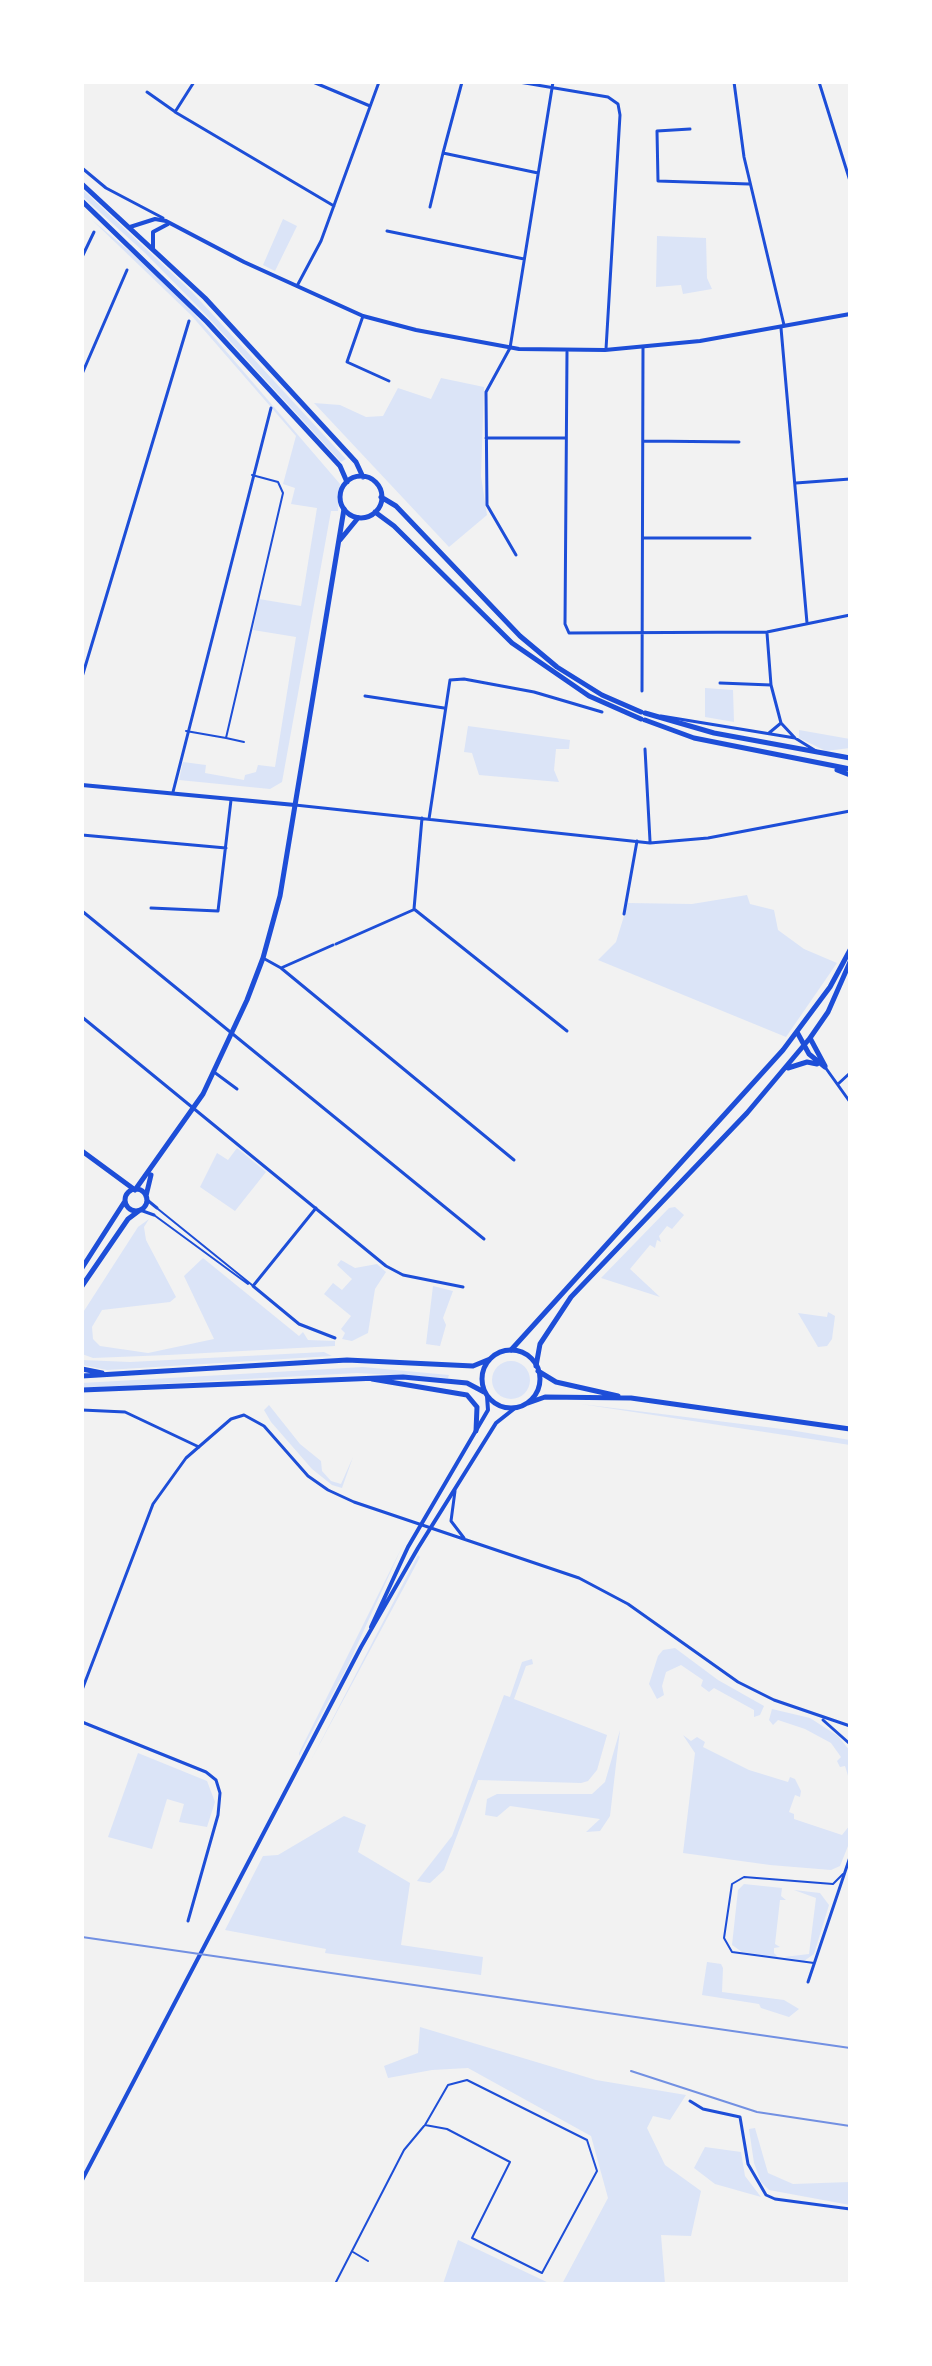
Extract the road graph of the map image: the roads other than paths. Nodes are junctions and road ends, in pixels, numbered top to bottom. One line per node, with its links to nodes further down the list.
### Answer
1 (194, 82): 12 (street)
2 (313, 82): 11 (street)
3 (379, 82): 11 (street)
4 (462, 82): 14 (street)
5 (519, 82): 9 (street)
6 (553, 82): 9 (street)
7 (734, 82): 19 (street)
8 (819, 82): 17 (street)
9 (552, 88): 16 (street); 39 (street)
10 (147, 92): 12 (street)
11 (370, 106): 21 (street)
12 (175, 112): 21 (street)
13 (690, 129): 19 (street)
14 (443, 153): 16 (street); 22 (street)
15 (82, 168): 23 (street)
16 (538, 173): 30 (street)
17 (850, 181)
18 (82, 184): 25 (main road)
19 (749, 184): 36 (street)
20 (82, 201): 51 (main road)
21 (334, 206): 32 (street)
22 (430, 207)
23 (166, 221): 24 (street); 25 (street)
24 (173, 225): 28 (street); 32 (street)
25 (130, 227): 28 (main road)
26 (387, 231): 30 (street)
27 (94, 232): 29 (street)
28 (153, 248): 49 (main road)
29 (82, 257)
30 (524, 259): 38 (street)
31 (127, 270): 41 (street)
32 (297, 286): 34 (street)
33 (850, 314): 36 (street)
34 (363, 316): 38 (street); 42 (street)
35 (189, 321): 65 (street)
36 (783, 327): 37 (street); 52 (street)
37 (643, 347): 39 (street); 46 (street)
38 (510, 348): 40 (street); 44 (street)
39 (605, 350): 40 (street)
40 (567, 352): 45 (street)
41 (82, 374)
42 (389, 381)
43 (271, 408): 48 (street)
44 (485, 438): 45 (street); 60 (street)
45 (566, 438): 64 (street)
46 (644, 441): 47 (street); 57 (street)
47 (739, 442)
48 (252, 475): 74 (street); 76 (lane)
49 (363, 477): 51 (main road); 53 (main road)
50 (850, 479): 52 (street)
51 (347, 482): 54 (main road)
52 (796, 483): 62 (street)
53 (381, 497): 55 (main road); 72 (main road)
54 (344, 509): 56 (main road); 59 (main road)
55 (375, 512): 56 (main road); 72 (main road)
56 (358, 518): 59 (main road)
57 (644, 538): 58 (street); 64 (street)
58 (750, 538)
59 (337, 545): 86 (main road)
60 (516, 555)
61 (850, 615): 62 (street)
62 (807, 623): 63 (street)
63 (767, 632): 64 (street); 67 (street)
64 (643, 634): 68 (street)
65 (82, 677)
66 (720, 683): 67 (street)
67 (771, 685): 73 (street)
68 (642, 691)
69 (365, 696): 70 (street)
70 (444, 708): 71 (street); 89 (street)
71 (602, 712)
72 (645, 716): 75 (street); 80 (main road); 82 (main road)
73 (781, 723): 75 (street); 77 (street)
74 (186, 731): 76 (lane); 84 (street)
75 (769, 734): 77 (street)
76 (226, 738): 78 (lane)
77 (795, 738): 80 (street)
78 (244, 742)
79 (645, 749): 93 (street)
80 (819, 752): 81 (main road)
81 (850, 758)
82 (850, 772)
83 (82, 785): 84 (street)
84 (173, 792): 85 (street)
85 (231, 800): 86 (street); 94 (street)
86 (295, 805): 88 (street); 101 (main road)
87 (850, 811): 92 (street)
88 (422, 818): 89 (street); 97 (street)
89 (429, 819): 91 (street)
90 (82, 835): 94 (street)
91 (637, 841): 93 (street); 99 (street)
92 (679, 842): 93 (street); 95 (street)
93 (650, 843)
94 (226, 848): 96 (street)
95 (681, 850)
96 (151, 908)
97 (414, 909): 103 (street); 105 (street)
98 (82, 911): 107 (street)
99 (624, 914)
100 (850, 950): 106 (main road)
101 (263, 958): 103 (street); 107 (main road)
102 (850, 962): 108 (main road)
103 (281, 968): 119 (street)
104 (82, 1017): 117 (street)
105 (567, 1031)
106 (797, 1032): 109 (main road); 135 (main road)
107 (232, 1034): 112 (main road); 129 (street)
108 (810, 1038): 109 (main road); 110 (main road)
109 (803, 1046): 110 (main road); 111 (main road)
110 (825, 1067): 111 (main road); 114 (street)
111 (785, 1069): 137 (main road)
112 (214, 1072): 115 (street); 117 (main road)
113 (850, 1073): 114 (street)
114 (837, 1084): 116 (street)
115 (237, 1089)
116 (850, 1102)
117 (193, 1108): 120 (main road); 126 (street)
118 (82, 1151): 121 (main road)
119 (514, 1160)
120 (154, 1167): 122 (main road); 124 (main road)
121 (114, 1178): 122 (main road); 123 (main road)
122 (135, 1190): 123 (main road); 124 (main road)
123 (126, 1198): 127 (main road); 130 (main road)
124 (146, 1199): 125 (street); 127 (main road)
125 (157, 1208): 132 (lane)
126 (316, 1208): 132 (street); 133 (street)
127 (140, 1210): 128 (street); 131 (main road)
128 (154, 1215): 132 (lane)
129 (484, 1239)
130 (82, 1268)
131 (82, 1286)
132 (253, 1286): 134 (street)
133 (463, 1287)
134 (335, 1338)
135 (511, 1350): 136 (main road); 137 (main road)
136 (490, 1359): 139 (main road); 143 (main road)
137 (537, 1368): 144 (main road); 145 (main road)
138 (82, 1369): 139 (main road)
139 (118, 1375): 140 (main road)
140 (82, 1376)
141 (363, 1377): 142 (main road); 143 (main road); 149 (main road)
142 (82, 1390)
143 (486, 1394): 146 (main road); 149 (street)
144 (631, 1398): 145 (main road); 148 (main road)
145 (528, 1403): 146 (main road)
146 (515, 1408): 151 (street)
147 (82, 1410): 150 (street)
148 (850, 1429)
149 (476, 1431): 152 (street)
150 (199, 1447): 152 (street); 156 (street)
151 (455, 1491): 153 (street); 154 (street)
152 (421, 1525): 153 (street); 155 (street)
153 (431, 1528): 154 (street); 155 (street)
154 (470, 1542): 157 (street)
155 (361, 1647): 168 (street)
156 (82, 1690)
157 (820, 1717): 159 (street); 160 (street)
158 (82, 1722): 163 (street)
159 (850, 1726)
160 (850, 1744)
161 (850, 1857): 162 (street)
162 (846, 1870): 164 (street); 164 (lane)
163 (188, 1921)
164 (815, 1963): 165 (street)
165 (808, 1982)
166 (690, 2101): 169 (street)
167 (425, 2125): 167 (lane); 170 (lane)
168 (82, 2180)
169 (850, 2209)
170 (352, 2252): 171 (lane); 172 (lane)
171 (368, 2261)
172 (335, 2284)

